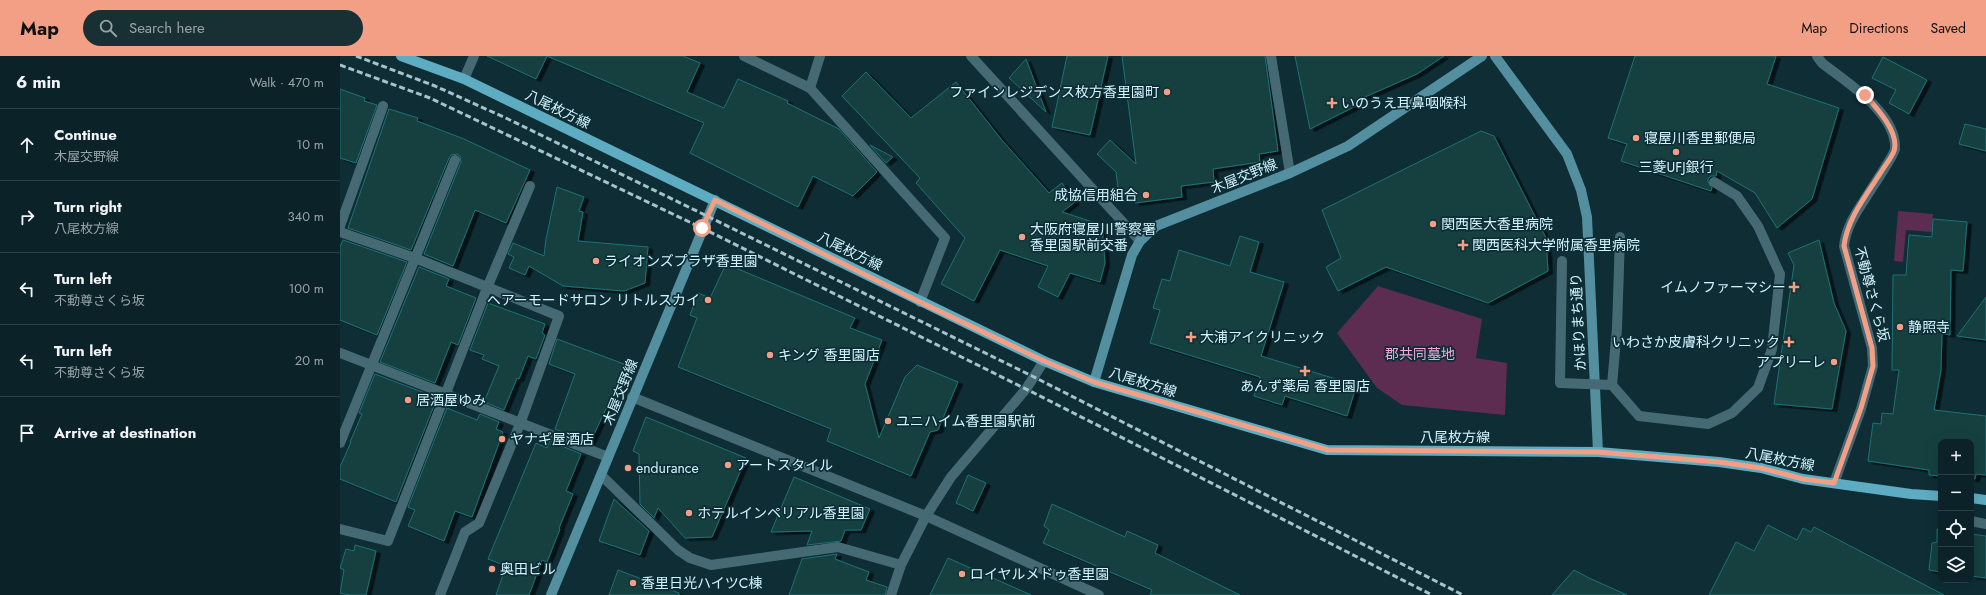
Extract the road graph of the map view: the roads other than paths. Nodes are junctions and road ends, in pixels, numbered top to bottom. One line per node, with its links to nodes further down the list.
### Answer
1 (401, 56): 10 (main road, 八尾枚方線)
2 (474, 56): 10 (street)
3 (744, 56): 11 (street)
4 (820, 56): 11 (street)
5 (971, 56): 21 (street)
6 (1271, 56): 14 (street)
7 (1482, 56): 14 (main road, 木屋交野線)
8 (1495, 56): 35 (main road, かほりまち通り)
9 (1817, 56): 38 (street, 不動尊さくら坂)
10 (464, 79): 17 (main road, 八尾枚方線)
11 (810, 88): 25 (street)
12 (383, 106): 18 (street)
13 (455, 160): 22 (street)
14 (1290, 173): 21 (main road, 木屋交野線)
15 (1714, 182): 30 (street, bridge)
16 (530, 186): 24 (street)
17 (715, 200): 25 (main road, 八尾枚方線); 32 (main road, 木屋交野線)
18 (340, 226)
19 (340, 232): 22 (street)
20 (1620, 237): 30 (street)
21 (1140, 241): 29 (main road, 木屋交野線)
22 (414, 258): 24 (street); 28 (street)
23 (1562, 262): 30 (street, bridge)
24 (487, 288): 31 (street); 33 (street)
25 (920, 302): 27 (main road, 八尾枚方線)
26 (340, 353): 28 (street)
27 (1044, 361): 29 (main road, 八尾枚方線); 42 (street)
28 (372, 365): 31 (street); 34 (street)
29 (1094, 382): 35 (main road, 八尾枚方線)
30 (1612, 385)
31 (446, 394): 33 (street); 45 (street)
32 (632, 397): 36 (main road, 木屋交野線); 42 (street)
33 (520, 424): 36 (street); 47 (street)
34 (340, 443)
35 (1598, 452): 38 (main road, 八尾枚方線)
36 (608, 458): 37 (main road, 木屋交野線)
37 (601, 474): 46 (street); 48 (main road, 木屋交野線)
38 (1834, 483): 39 (main road, 八尾枚方線)
39 (1938, 496)
40 (1974, 498): 41 (main road)
41 (1986, 500)
42 (926, 516): 46 (street); 50 (street)
43 (1974, 522): 44 (street)
44 (1986, 524)
45 (340, 529)
46 (901, 565): 49 (street)
47 (440, 595)
48 (551, 595)
49 (891, 595)
50 (1099, 595)

